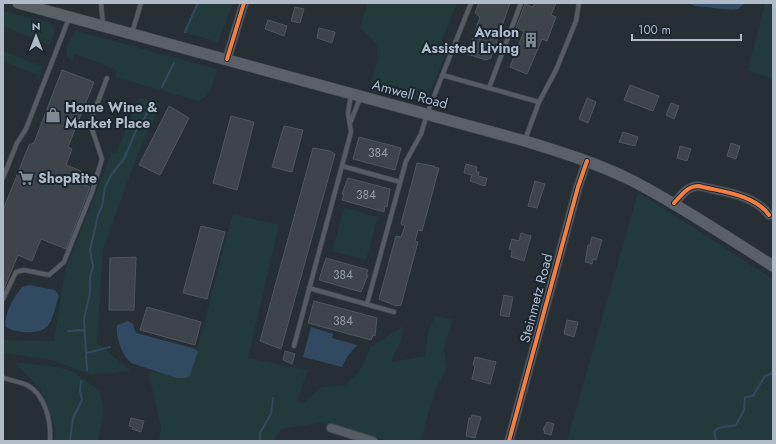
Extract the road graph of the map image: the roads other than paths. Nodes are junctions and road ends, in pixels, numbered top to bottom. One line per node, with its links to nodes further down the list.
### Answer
1 (18, 3): 8 (main road, Amwell Road)
2 (102, 3): 9 (lane)
3 (140, 3): 10 (lane)
4 (244, 3): 11 (street)
5 (471, 3): 12 (lane)
6 (521, 3): 14 (lane)
7 (579, 3): 16 (lane)
8 (70, 17): 9 (main road, Amwell Road); 22 (lane)
9 (103, 26): 10 (main road, Amwell Road)
10 (132, 34): 11 (main road, Amwell Road)
11 (227, 59): 15 (main road, Amwell Road)
12 (442, 75): 14 (lane); 17 (lane)
13 (107, 78): 30 (lane)
14 (489, 88): 16 (lane)
15 (356, 95): 17 (main road, Amwell Road); 18 (lane); 18 (lane)
16 (539, 102): 19 (lane)
17 (427, 114): 19 (main road, Amwell Road); 25 (lane)
18 (351, 121): 23 (lane)
19 (525, 141): 20 (main road, Amwell Road)
20 (587, 161): 26 (main road, Amwell Road); 38 (street, Steinmetz Road)
21 (3, 163): 22 (lane)
22 (8, 165): 24 (lane)
23 (342, 166): 25 (lane); 29 (lane)
24 (4, 175)
25 (400, 182): 31 (lane)
26 (674, 203): 27 (street); 28 (main road, Amwell Road)
27 (769, 215)
28 (773, 266)
29 (309, 288): 31 (lane); 33 (lane)
30 (3, 299)
31 (367, 304): 32 (lane)
32 (394, 312)
33 (294, 346)
34 (3, 378): 36 (lane)
35 (331, 428): 37 (street)
36 (50, 441)
37 (373, 441)
38 (509, 441)

